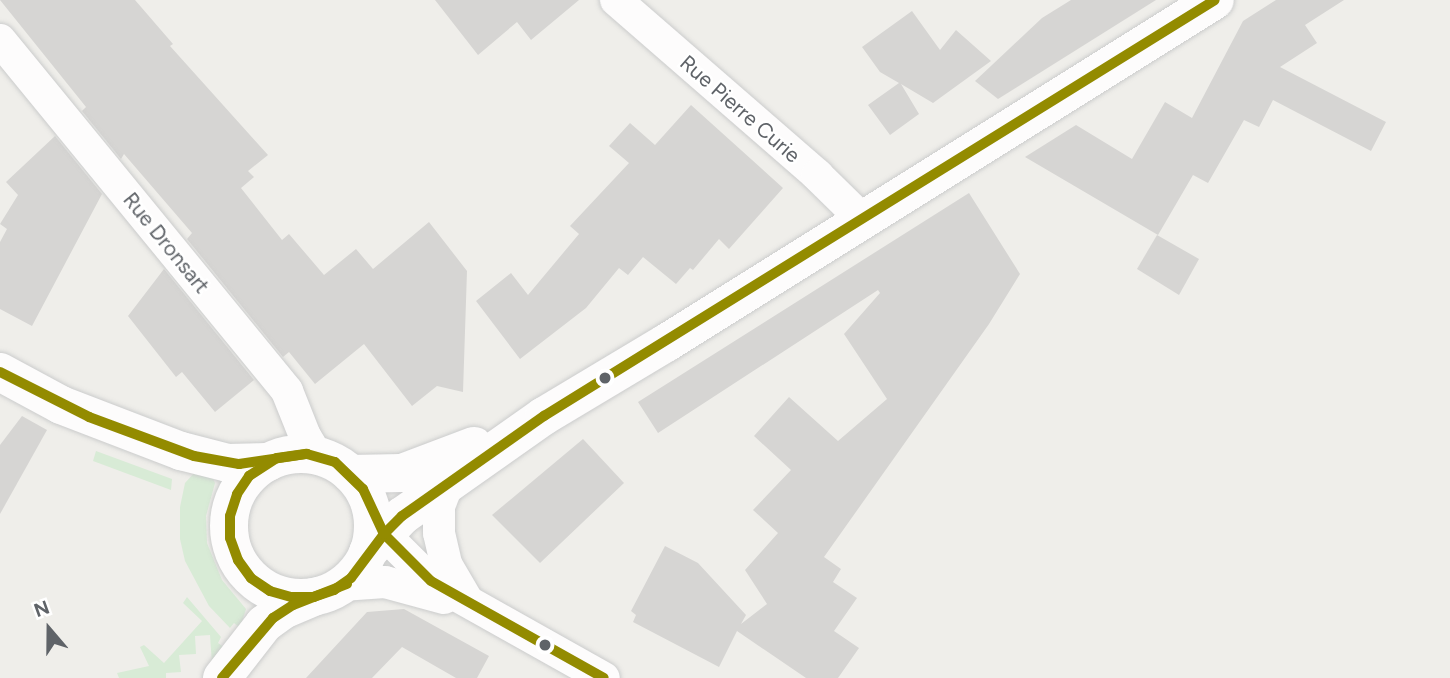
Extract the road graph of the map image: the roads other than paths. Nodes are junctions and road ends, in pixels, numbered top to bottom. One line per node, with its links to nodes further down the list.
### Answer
1 (616, 0): 4 (street, Rue Pierre Curie)
2 (1215, 0): 4 (street)
3 (0, 40): 7 (street, Rue Dronsart)
4 (863, 220): 6 (street)
5 (0, 372): 8 (street)
6 (544, 416): 9 (street); 10 (street)
7 (317, 456): 8 (street); 9 (street)
8 (268, 462): 12 (street)
9 (351, 474): 11 (street)
10 (448, 483): 11 (street); 13 (street)
11 (375, 534): 12 (street); 13 (street)
12 (328, 591): 13 (street); 14 (street)
13 (472, 607): 15 (street)
14 (222, 678)
15 (604, 678)

